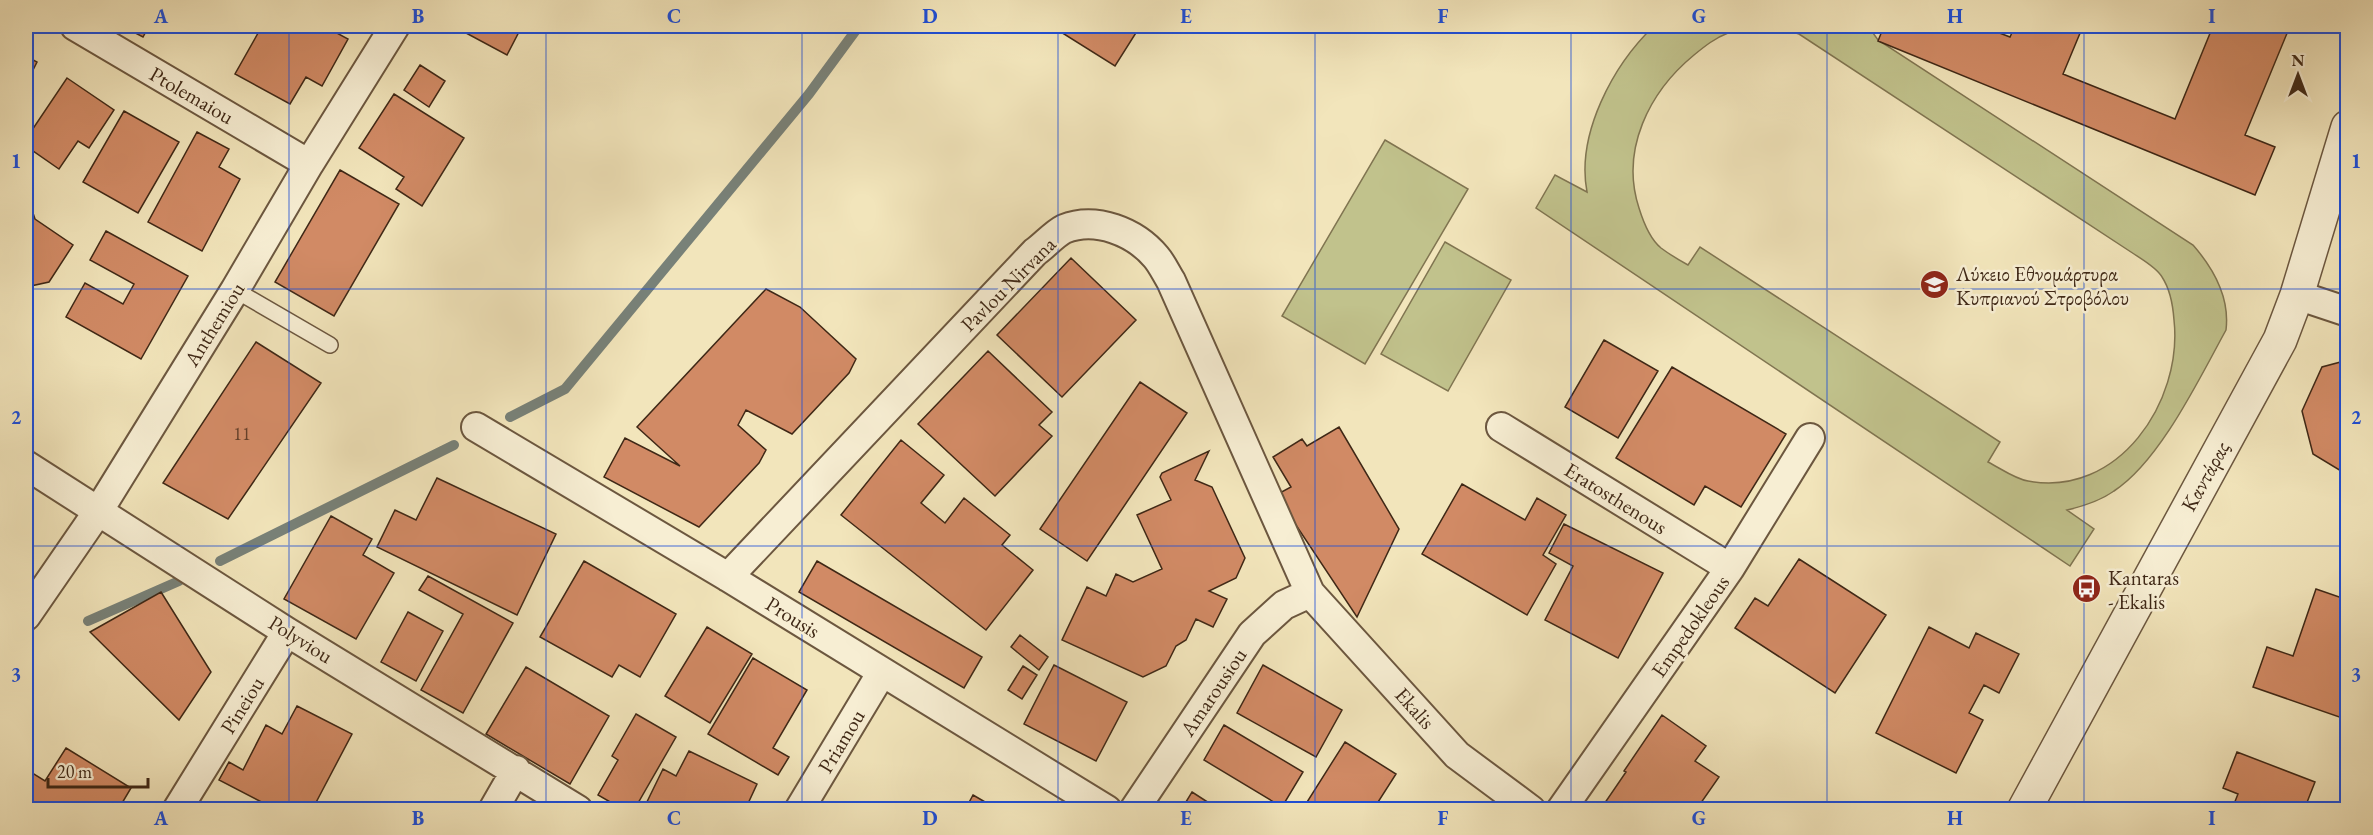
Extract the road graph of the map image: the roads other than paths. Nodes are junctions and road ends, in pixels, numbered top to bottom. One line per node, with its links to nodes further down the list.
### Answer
1 (75, 26): 4 (street, Ptolemaiou)
2 (395, 26): 4 (street, Anthemiou)
3 (2345, 143): 6 (street, Καντάρας)
4 (309, 164): 5 (street, Anthemiou)
5 (235, 291): 8 (lane); 13 (street, Anthemiou)
6 (2297, 295): 7 (street); 29 (street, Καντάρας)
7 (2348, 312)
8 (330, 345)
9 (1501, 427): 14 (street, Eratosthenous)
10 (476, 428): 15 (street, Prousis)
11 (1810, 438): 14 (street, Empedokleous)
12 (26, 465): 13 (street, Polyviou)
13 (99, 510): 17 (street, Anthemiou); 18 (street, Polyviou)
14 (1730, 568): 28 (street, Empedokleous)
15 (728, 577): 16 (street, Pavlou Nirvana); 19 (street, Prousis)
16 (1310, 593): 26 (street, Amarousiou); 27 (street, Ekalis)
17 (26, 616)
18 (287, 632): 20 (street, Polyviou); 21 (street, Pineiou)
19 (882, 672): 24 (street, Priamou); 25 (street, Prousis)
20 (516, 770): 22 (street); 23 (street, Polyviou)
21 (177, 810)
22 (492, 810)
23 (578, 810)
24 (799, 810)
25 (1107, 810)
26 (1134, 810)
27 (1531, 810)
28 (1561, 810)
29 (2024, 810)

